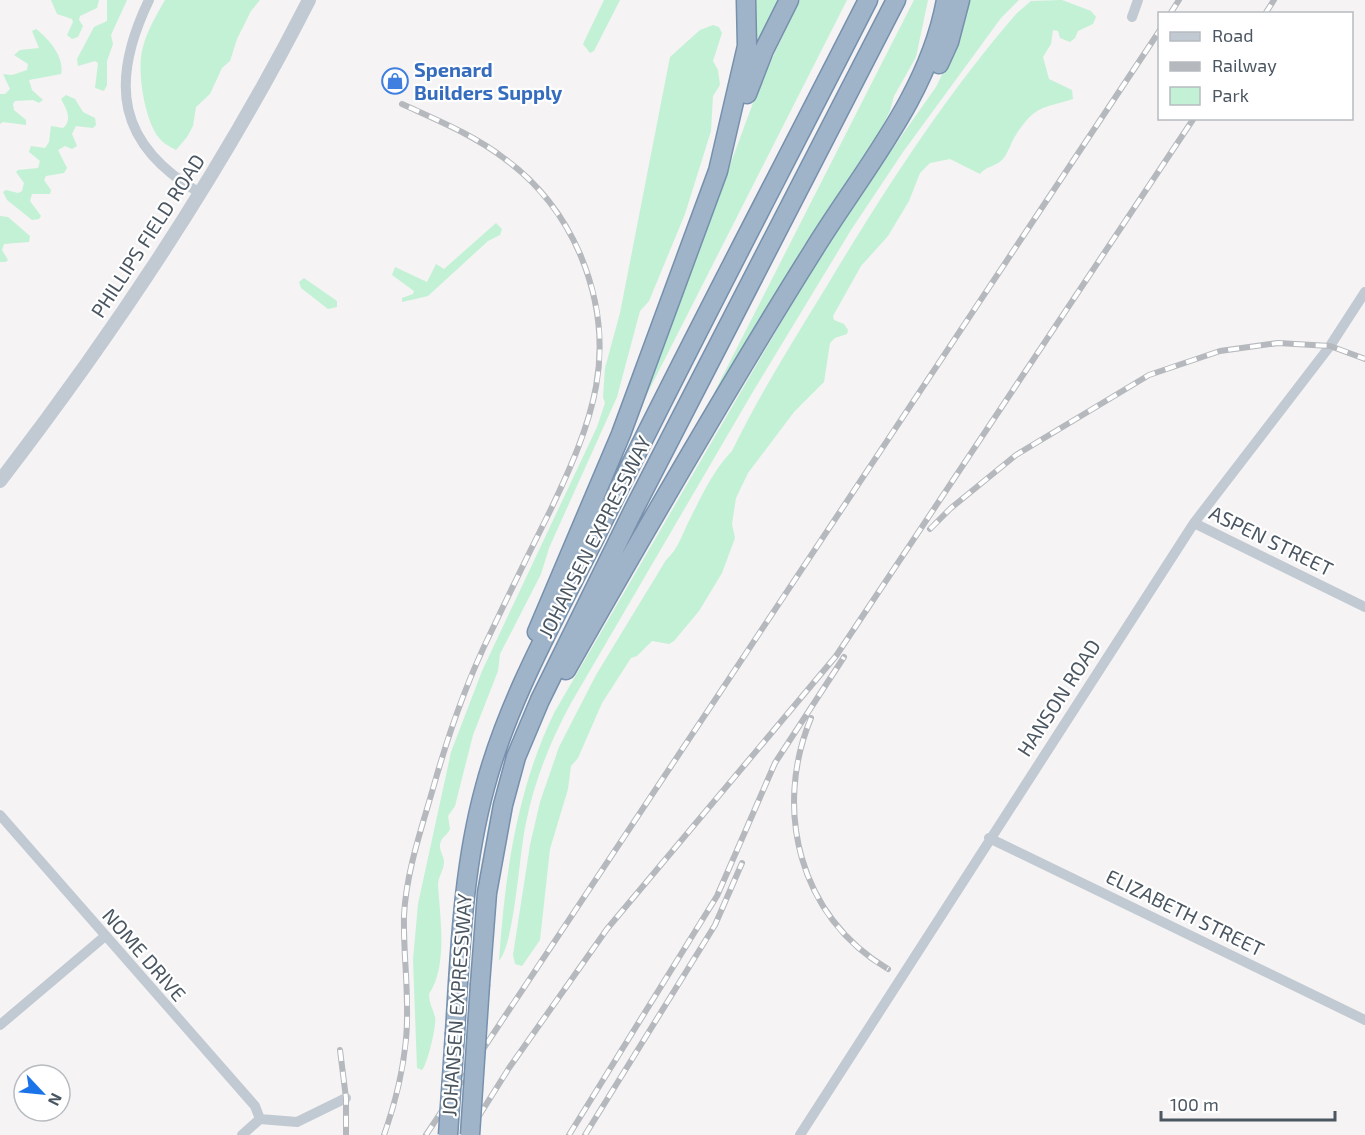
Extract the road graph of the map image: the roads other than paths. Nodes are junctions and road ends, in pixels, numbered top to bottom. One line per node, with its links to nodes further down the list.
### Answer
1 (149, 0): 13 (street)
2 (309, 0): 13 (street, PHILLIPS FIELD ROAD)
3 (746, 0): 12 (highway)
4 (789, 0): 12 (highway)
5 (868, 0): 18 (highway, JOHANSEN EXPRESSWAY)
6 (896, 0): 19 (highway, JOHANSEN EXPRESSWAY)
7 (946, 0): 11 (highway)
8 (960, 0): 11 (highway)
9 (1138, 0): 10 (street)
10 (1132, 17)
11 (912, 98): 19 (highway)
12 (718, 171): 18 (highway)
13 (200, 193): 15 (street, PHILLIPS FIELD ROAD)
14 (1365, 292): 16 (street, HANSON ROAD)
15 (0, 481)
16 (1194, 524): 17 (street, ASPEN STREET); 21 (street, HANSON ROAD)
17 (1365, 607)
18 (519, 694): 28 (highway, JOHANSEN EXPRESSWAY, bridge)
19 (516, 757): 29 (highway, JOHANSEN EXPRESSWAY, bridge)
20 (0, 815): 22 (street, NOME DRIVE)
21 (989, 838): 23 (street, ELIZABETH STREET); 30 (street, HANSON ROAD)
22 (104, 937): 24 (street); 26 (street, NOME DRIVE)
23 (1365, 1020)
24 (0, 1025)
25 (346, 1098): 26 (street)
26 (260, 1119): 27 (street)
27 (242, 1135)
28 (448, 1135)
29 (470, 1135)
30 (800, 1135)

